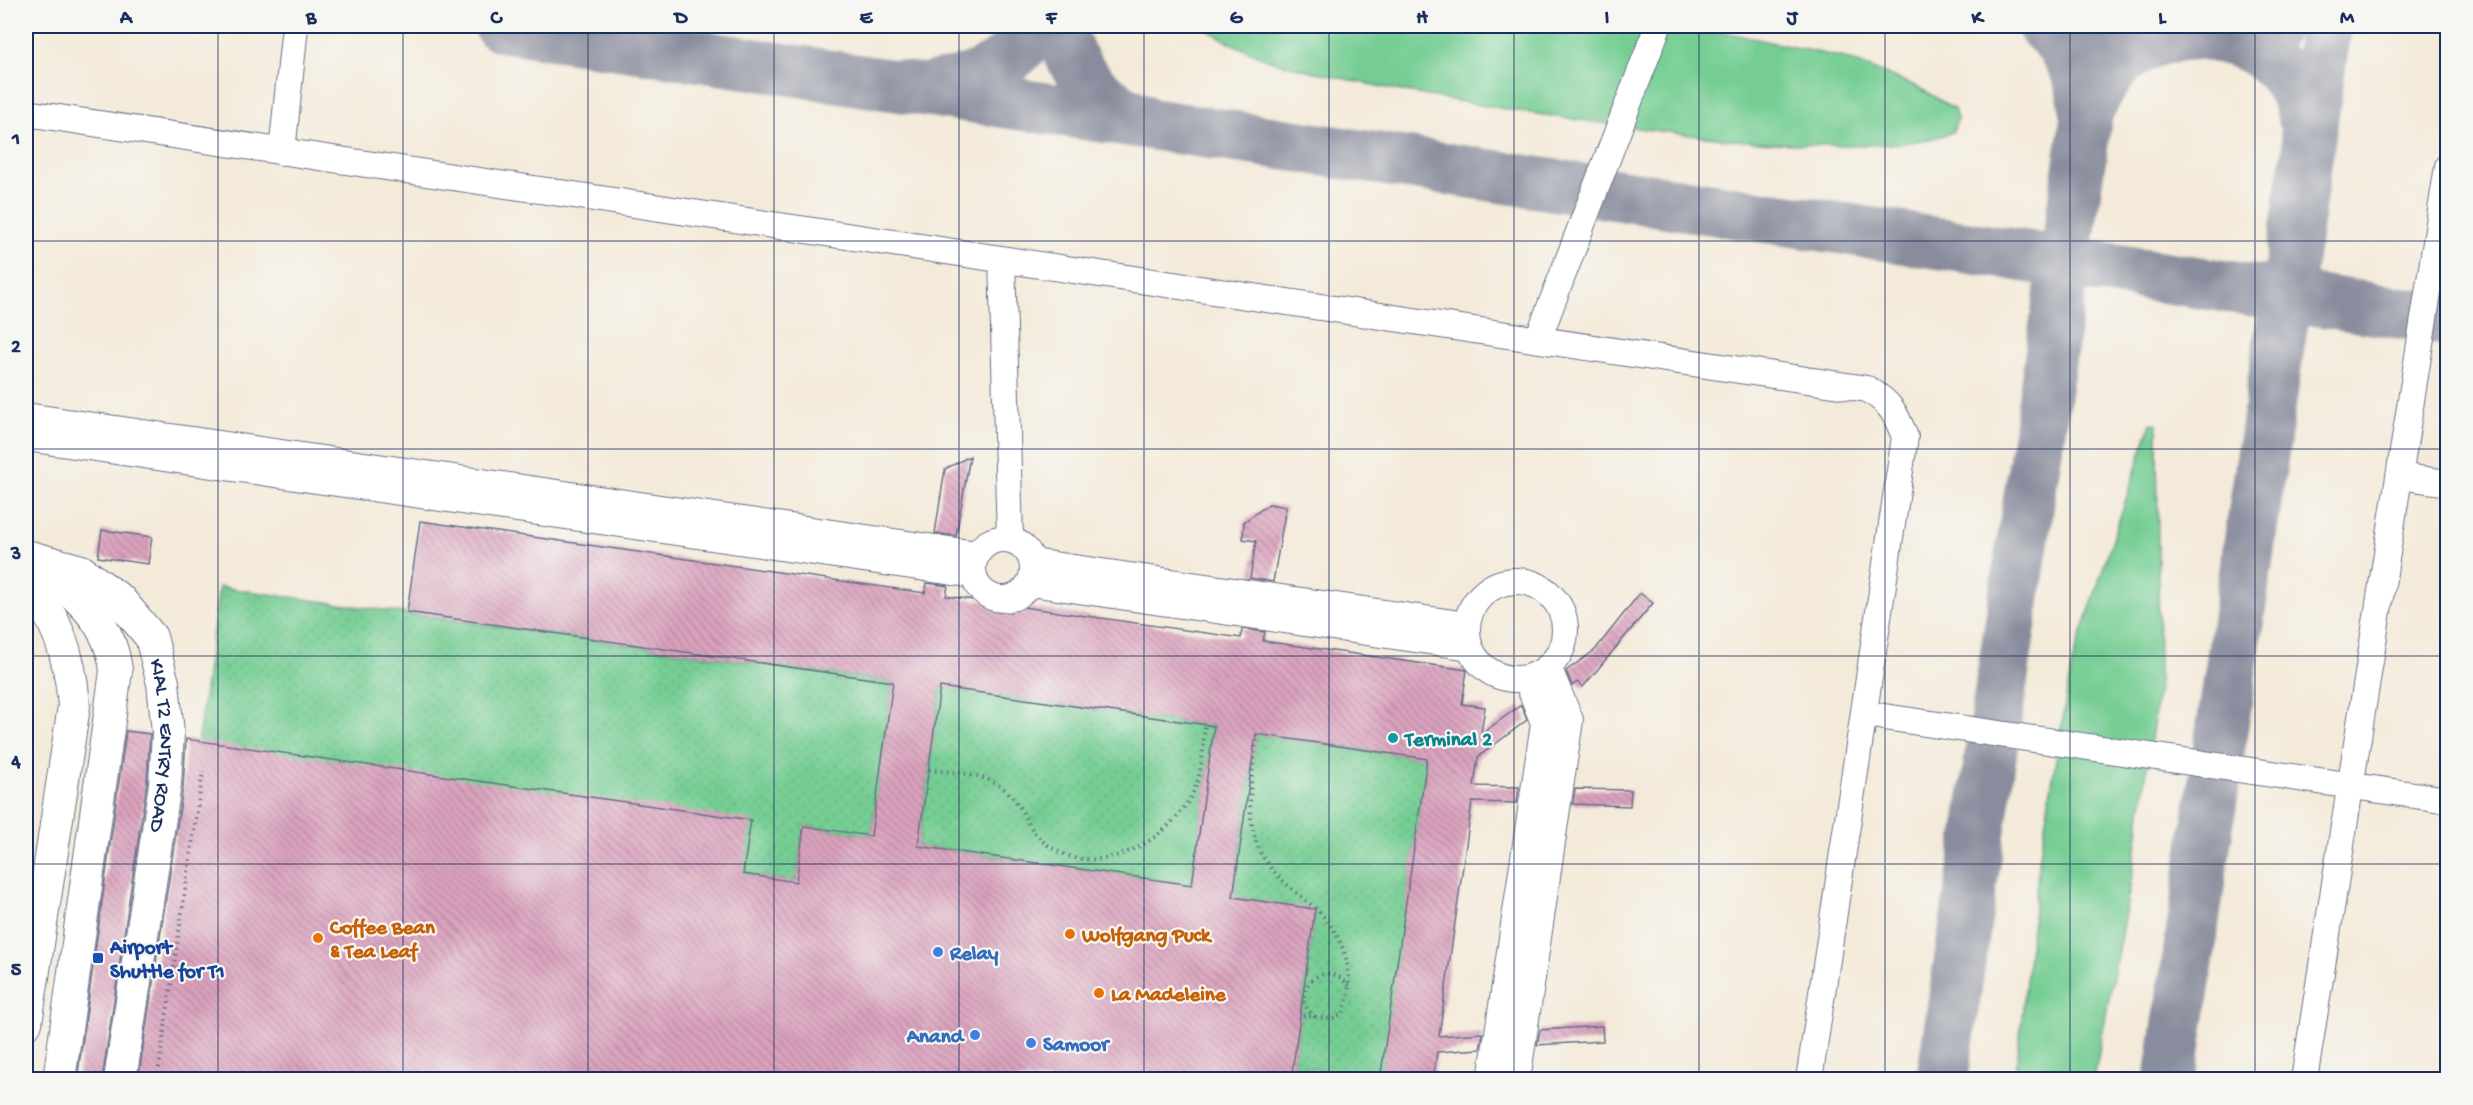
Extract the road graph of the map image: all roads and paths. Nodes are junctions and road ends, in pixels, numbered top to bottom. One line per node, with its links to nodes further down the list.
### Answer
1 (295, 26): 4 (lane)
2 (1658, 26): 7 (lane)
3 (26, 113): 4 (lane)
4 (282, 152): 6 (lane)
5 (2448, 166): 10 (lane)
6 (1002, 259): 7 (lane); 12 (lane)
7 (1538, 339): 20 (lane)
8 (26, 416): 15 (lane)
9 (26, 438): 15 (lane)
10 (2399, 476): 11 (lane); 25 (lane)
11 (2448, 483)
12 (1010, 539): 15 (lane); 16 (lane)
13 (26, 556): 32 (main road, KIAL T2 ENTRY ROAD)
14 (26, 563): 31 (main road, KIAL T2 ENTRY ROAD)
15 (976, 565): 16 (lane)
16 (1032, 573): 18 (lane)
17 (26, 583): 30 (main road)
18 (1468, 636): 19 (lane); 19 (lane)
19 (1537, 673): 34 (lane); 35 (lane)
20 (1864, 714): 25 (lane); 36 (lane)
21 (1206, 725): 23 (path)
22 (1257, 734): 27 (path)
23 (928, 770)
24 (202, 771): 33 (path)
25 (2350, 785): 26 (lane); 37 (lane)
26 (2448, 800)
27 (1350, 987): 29 (path); 29 (path)
28 (1300, 1015): 29 (path)
29 (1315, 1018)
30 (26, 1023)
31 (60, 1080)
32 (120, 1080)
33 (157, 1080)
34 (1491, 1080)
35 (1517, 1080)
36 (1809, 1080)
37 (2304, 1080)

